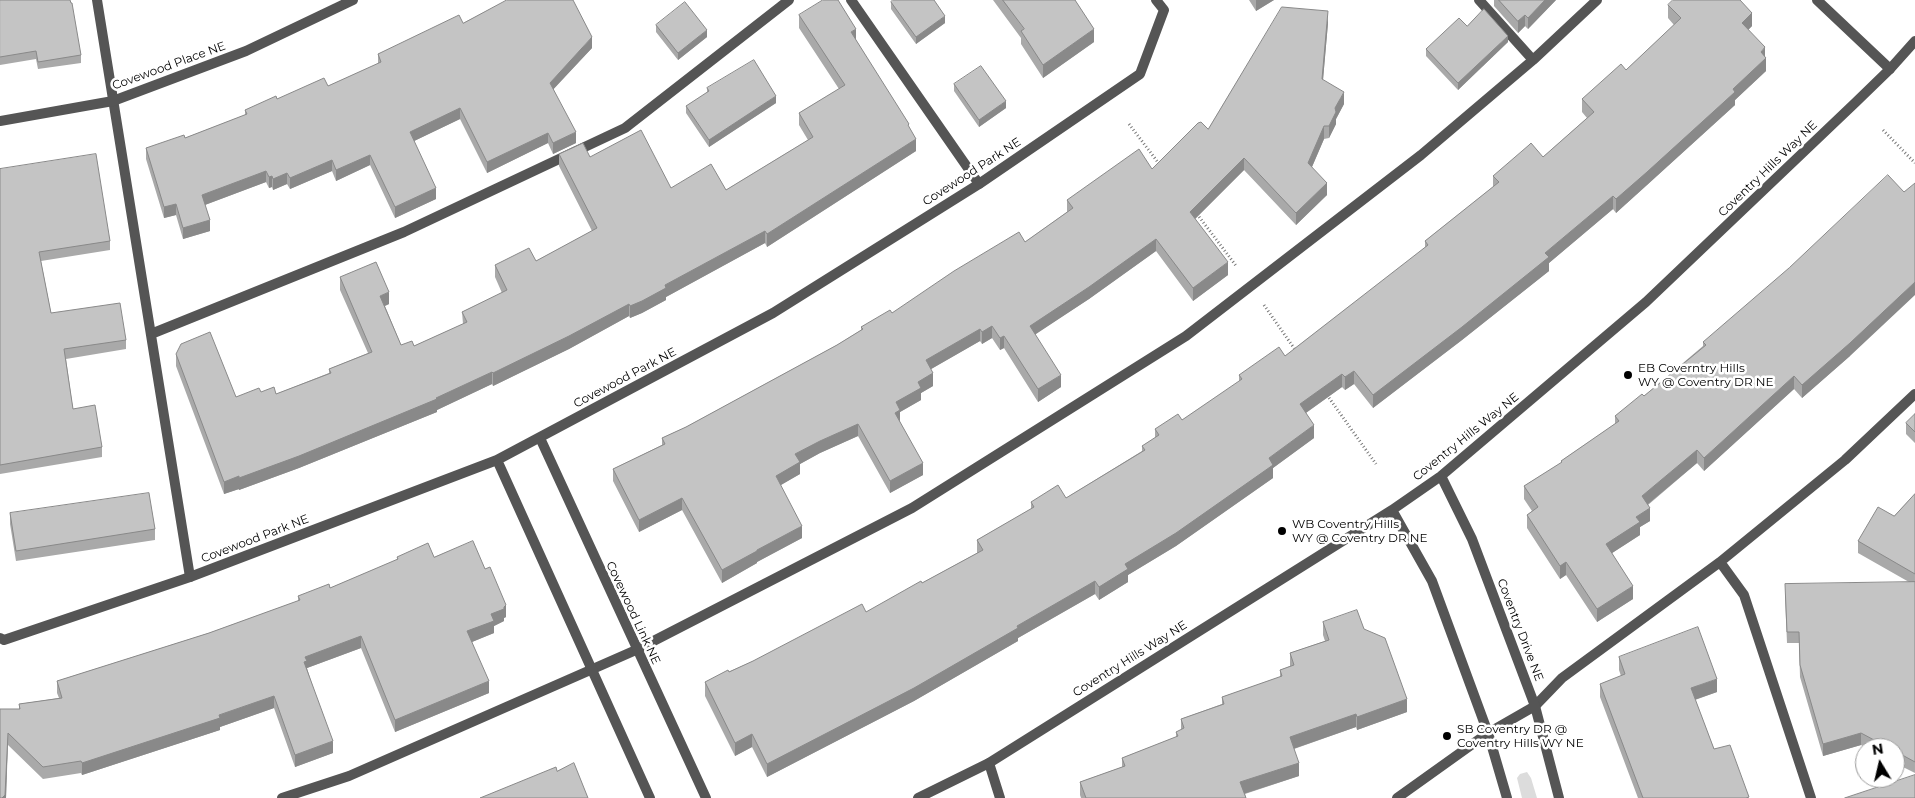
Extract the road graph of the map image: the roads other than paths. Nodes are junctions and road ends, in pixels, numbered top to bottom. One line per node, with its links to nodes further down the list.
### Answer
1 (96, 0): 13 (street)
2 (354, 0): 9 (street, Covewood Place NE)
3 (789, 0): 16 (street)
4 (851, 0): 15 (street)
5 (1156, 0): 15 (street, Covewood Park NE)
6 (1479, 0): 11 (street)
7 (1597, 0): 11 (street)
8 (1817, 0): 12 (street)
9 (338, 4): 13 (street, Covewood Place NE)
10 (1915, 41): 12 (street, Coventry Hills Way NE)
11 (1533, 60): 25 (street)
12 (1890, 69): 20 (street, Coventry Hills Way NE)
13 (113, 101): 14 (street, Covewood Place NE); 16 (street)
14 (0, 121)
15 (979, 184): 18 (street, Covewood Park NE)
16 (151, 334): 23 (street)
17 (1915, 394): 22 (street)
18 (540, 438): 19 (street, Covewood Park NE); 25 (street, Covewood Link NE)
19 (497, 460): 23 (street, Covewood Park NE); 26 (street)
20 (1441, 476): 21 (street, Coventry Hills Way NE); 27 (street, Coventry Drive NE)
21 (1392, 510): 28 (street); 29 (street, Coventry Hills Way NE)
22 (1720, 562): 27 (street); 38 (street)
23 (190, 577): 24 (street, Covewood Park NE)
24 (0, 638)
25 (636, 650): 26 (street); 32 (street, Covewood Link NE)
26 (592, 668): 30 (street); 31 (street)
27 (1535, 706): 28 (street); 37 (street, Coventry Drive NE)
28 (1488, 733): 35 (street); 36 (street)
29 (989, 763): 33 (street, Coventry Hills Way NE); 34 (street)
30 (282, 798)
31 (650, 798)
32 (706, 798)
33 (918, 798)
34 (1000, 798)
35 (1398, 798)
36 (1507, 798)
37 (1559, 798)
38 (1811, 798)

